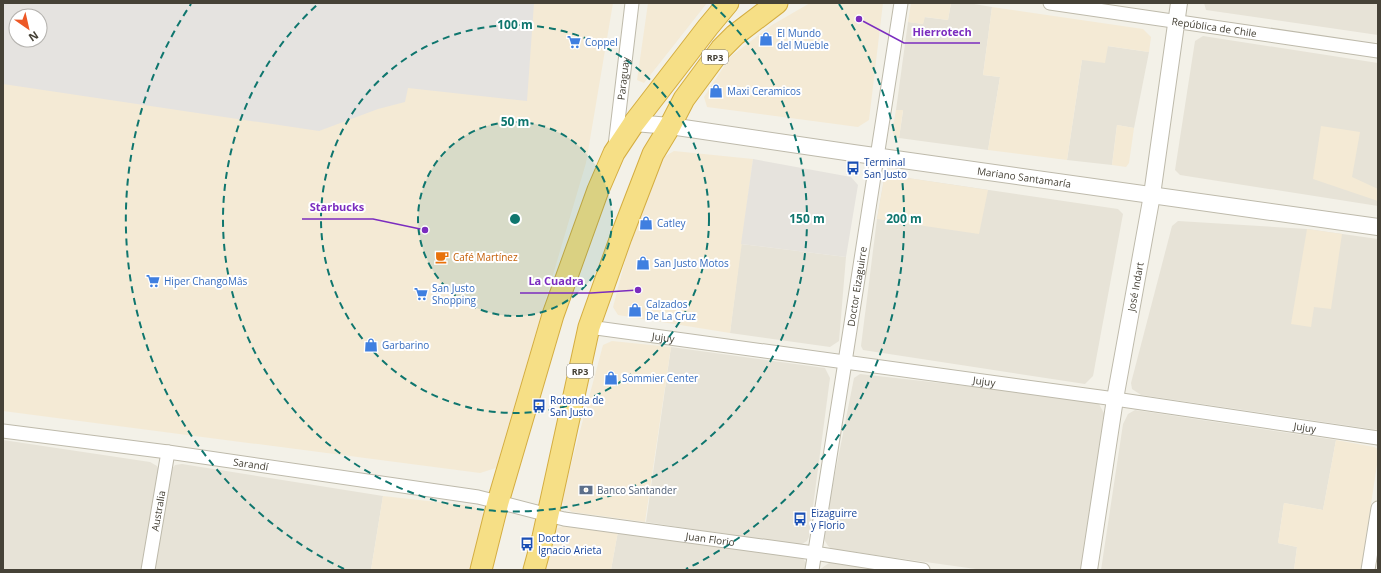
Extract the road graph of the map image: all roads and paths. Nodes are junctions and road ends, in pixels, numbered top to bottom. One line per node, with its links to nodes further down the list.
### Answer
1 (632, 3): 11 (street, Paraguay)
2 (728, 3): 9 (highway, RP3)
3 (777, 3): 10 (highway, RP3)
4 (901, 3): 12 (street, Doctor Eizaguirre)
5 (1050, 3): 7 (street, República de Chile)
6 (1179, 3): 7 (street, José Indart)
7 (1176, 22): 8 (street, República de Chile); 13 (street, José Indart)
8 (1378, 51)
9 (634, 124): 10 (street, Mariano Santamaría); 11 (highway, RP3)
10 (670, 126): 12 (street, Mariano Santamaría); 15 (highway, RP3)
11 (614, 153): 21 (highway, RP3)
12 (877, 156): 13 (street, Mariano Santamaría); 16 (street, Doctor Eizaguirre)
13 (1152, 195): 14 (street, Mariano Santamaría); 17 (street, José Indart)
14 (1378, 227)
15 (589, 327): 16 (street, Jujuy); 23 (highway, RP3)
16 (846, 362): 17 (street, Jujuy); 24 (street, Doctor Eizaguirre)
17 (1115, 400): 19 (street, Jujuy); 30 (street, José Indart)
18 (3, 431): 20 (street, Sarandí)
19 (1378, 438)
20 (168, 452): 21 (street, Sarandí); 25 (street, Australia)
21 (498, 502): 23 (street, Juan Florio); 26 (highway, RP3)
22 (1378, 508): 31 (street)
23 (548, 516): 24 (street, Juan Florio); 27 (highway, RP3)
24 (814, 553): 28 (street, Doctor Eizaguirre); 29 (street, Juan Florio)
25 (148, 570)
26 (482, 570)
27 (534, 570)
28 (812, 570)
29 (923, 570)
30 (1089, 570)
31 (1368, 570)

